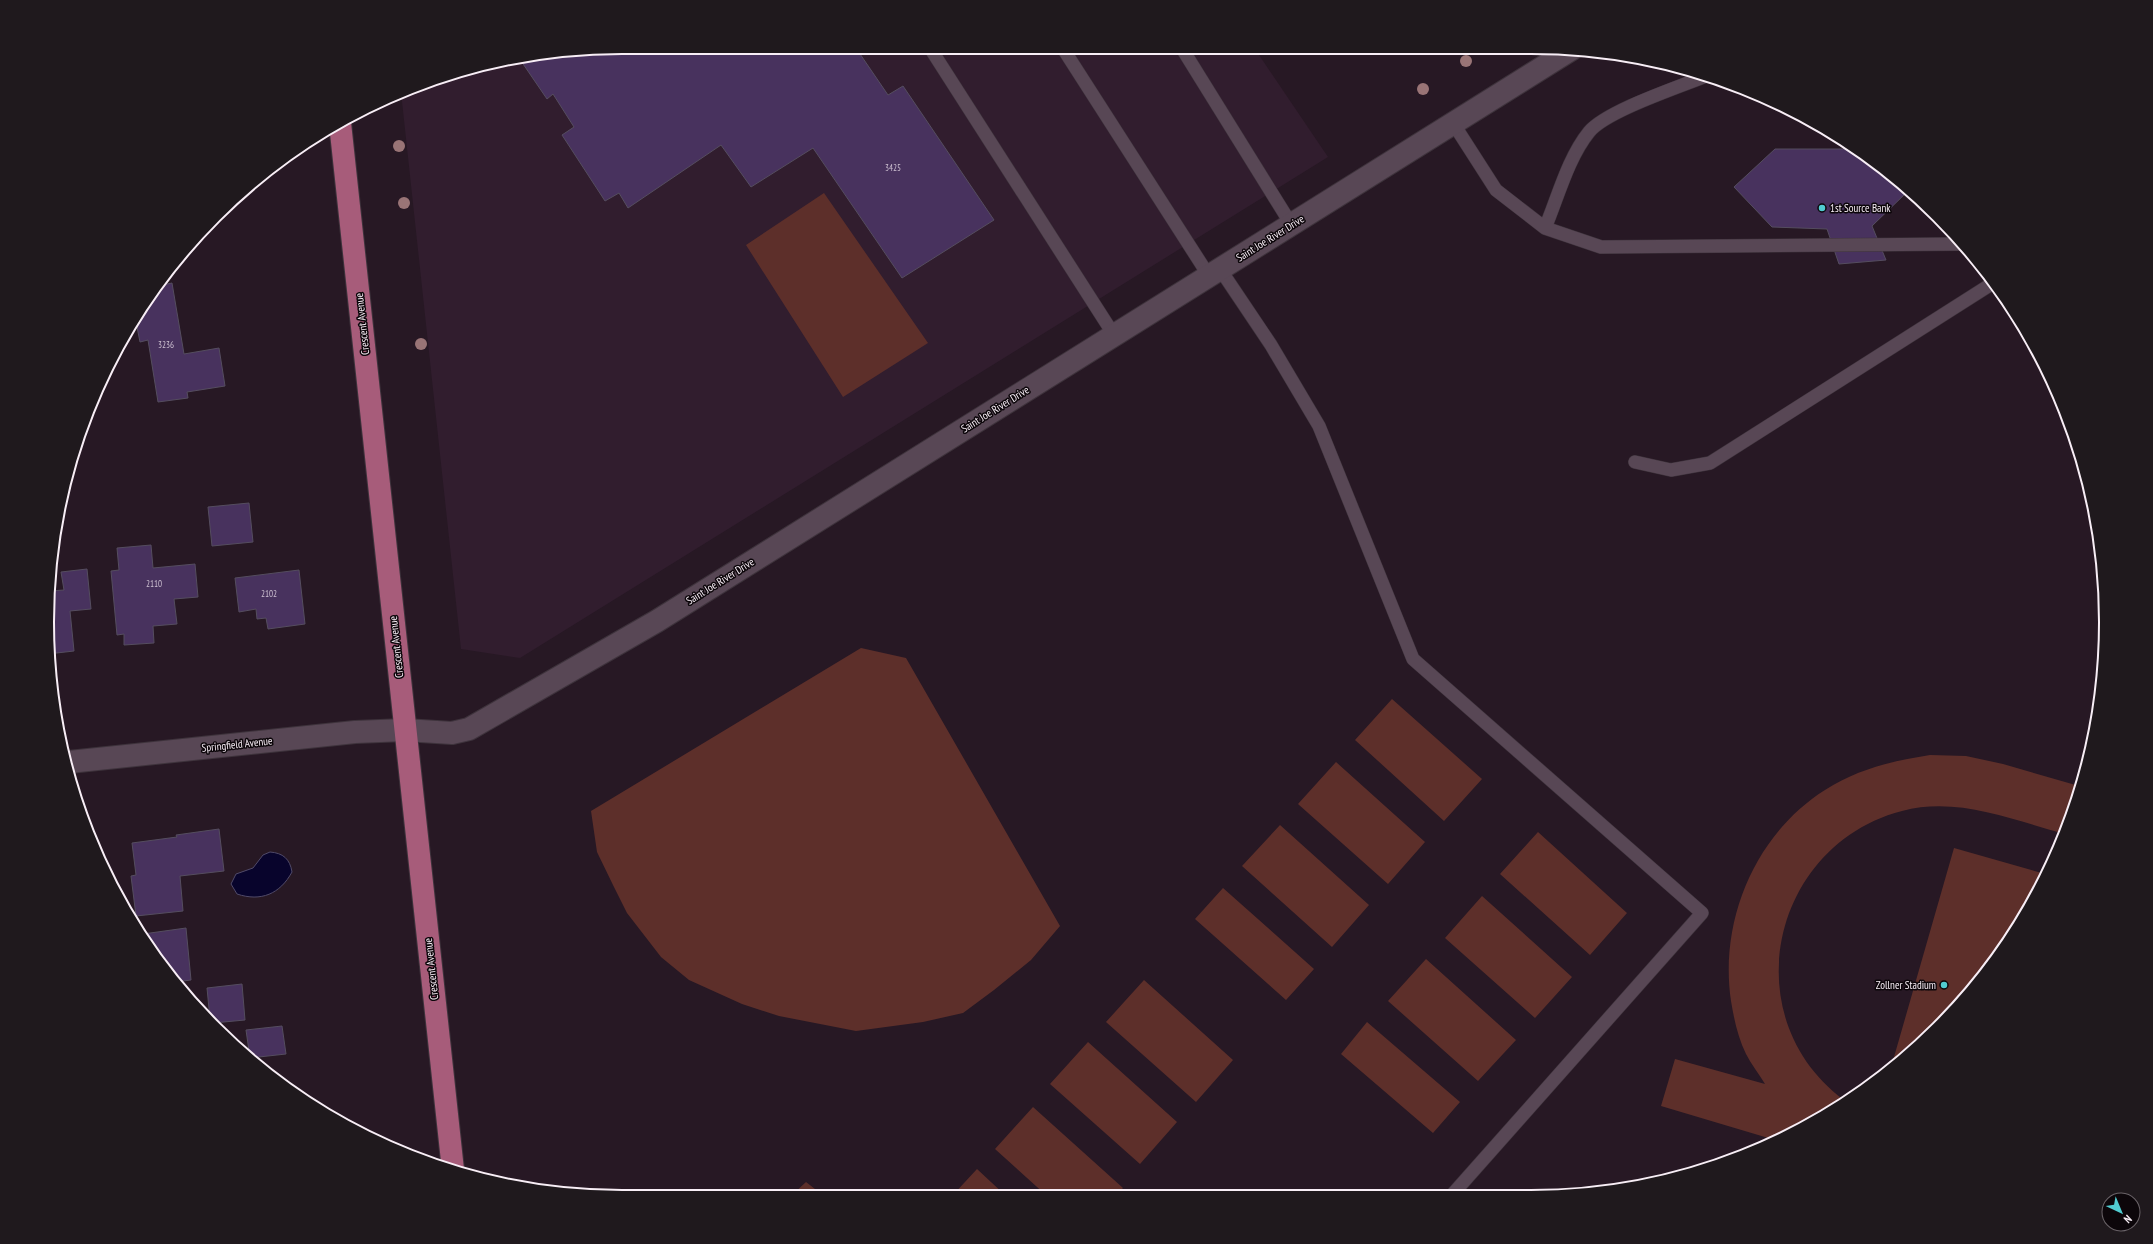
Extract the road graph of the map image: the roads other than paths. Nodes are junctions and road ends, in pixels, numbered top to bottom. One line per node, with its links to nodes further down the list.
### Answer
1 (934, 54): 13 (lane)
2 (1067, 54): 11 (lane)
3 (1185, 54): 8 (lane)
4 (1563, 55): 6 (main road, Saint Joe River Drive)
5 (1698, 79): 9 (lane)
6 (1453, 123): 8 (main road, Saint Joe River Drive); 9 (lane)
7 (341, 129): 15 (main road, Crescent Avenue)
8 (1291, 224): 11 (main road, Saint Joe River Drive)
9 (1545, 228): 10 (lane)
10 (1955, 244)
11 (1214, 272): 13 (main road, Saint Joe River Drive); 18 (lane)
12 (1989, 286): 14 (lane)
13 (1114, 335): 15 (main road, Saint Joe River Drive)
14 (1635, 462)
15 (405, 730): 16 (main road, Springfield Avenue); 17 (main road, Crescent Avenue)
16 (71, 762)
17 (452, 1164)
18 (1456, 1190)

